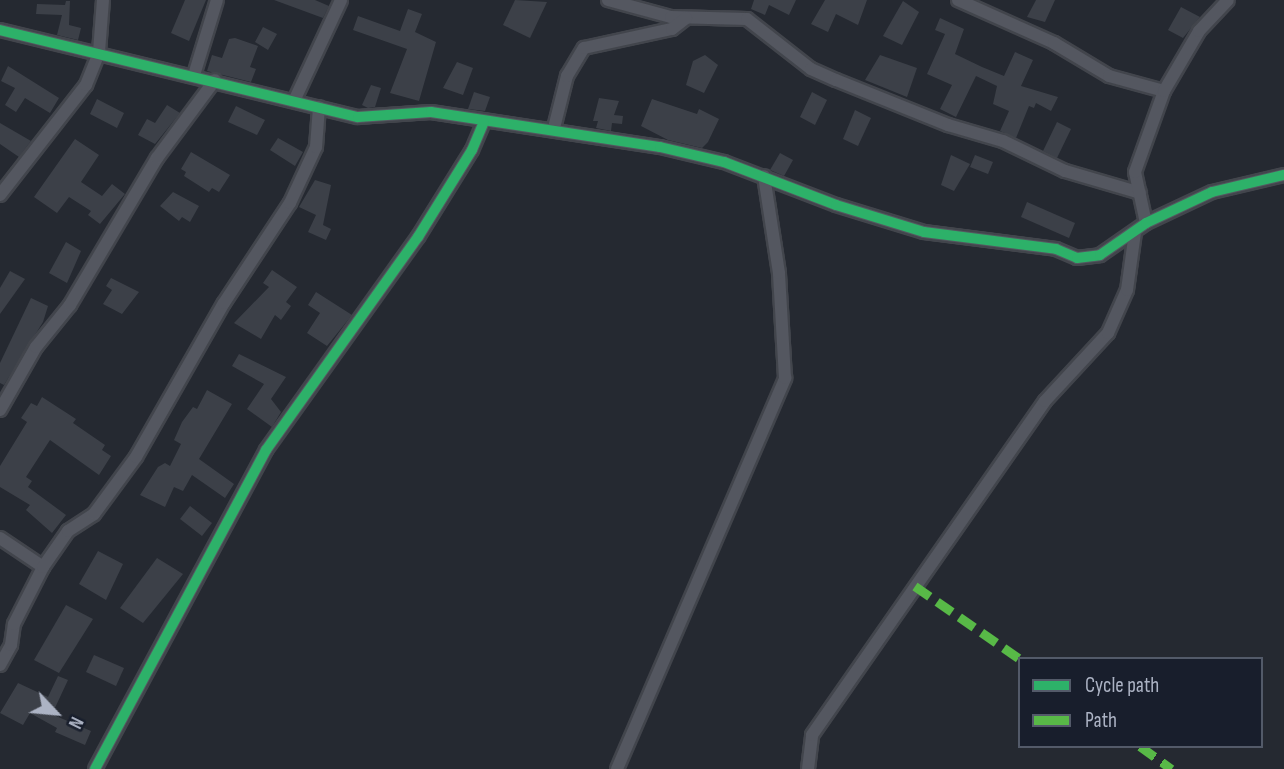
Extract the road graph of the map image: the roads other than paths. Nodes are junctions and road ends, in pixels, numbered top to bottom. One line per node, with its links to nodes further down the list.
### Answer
1 (103, 0): 9 (street)
2 (216, 0): 10 (street)
3 (341, 0): 13 (street)
4 (608, 0): 7 (street)
5 (958, 0): 12 (street)
6 (1228, 0): 12 (street)
7 (686, 18): 16 (street); 19 (street)
8 (0, 30): 9 (street)
9 (99, 52): 10 (street); 20 (street)
10 (194, 75): 11 (street)
11 (215, 80): 13 (street); 23 (street)
12 (1164, 91): 19 (street)
13 (295, 102): 14 (street)
14 (319, 107): 15 (street); 25 (street)
15 (484, 122): 16 (street); 27 (street)
16 (554, 128): 18 (street)
17 (1284, 175): 21 (street)
18 (765, 176): 22 (street); 28 (street)
19 (1140, 193): 21 (street)
20 (0, 195)
21 (1146, 223): 22 (street)
22 (1135, 232): 29 (street)
23 (0, 410)
24 (0, 538): 25 (street)
25 (43, 567): 26 (street)
26 (0, 665)
27 (95, 769)
28 (617, 769)
29 (808, 769)

